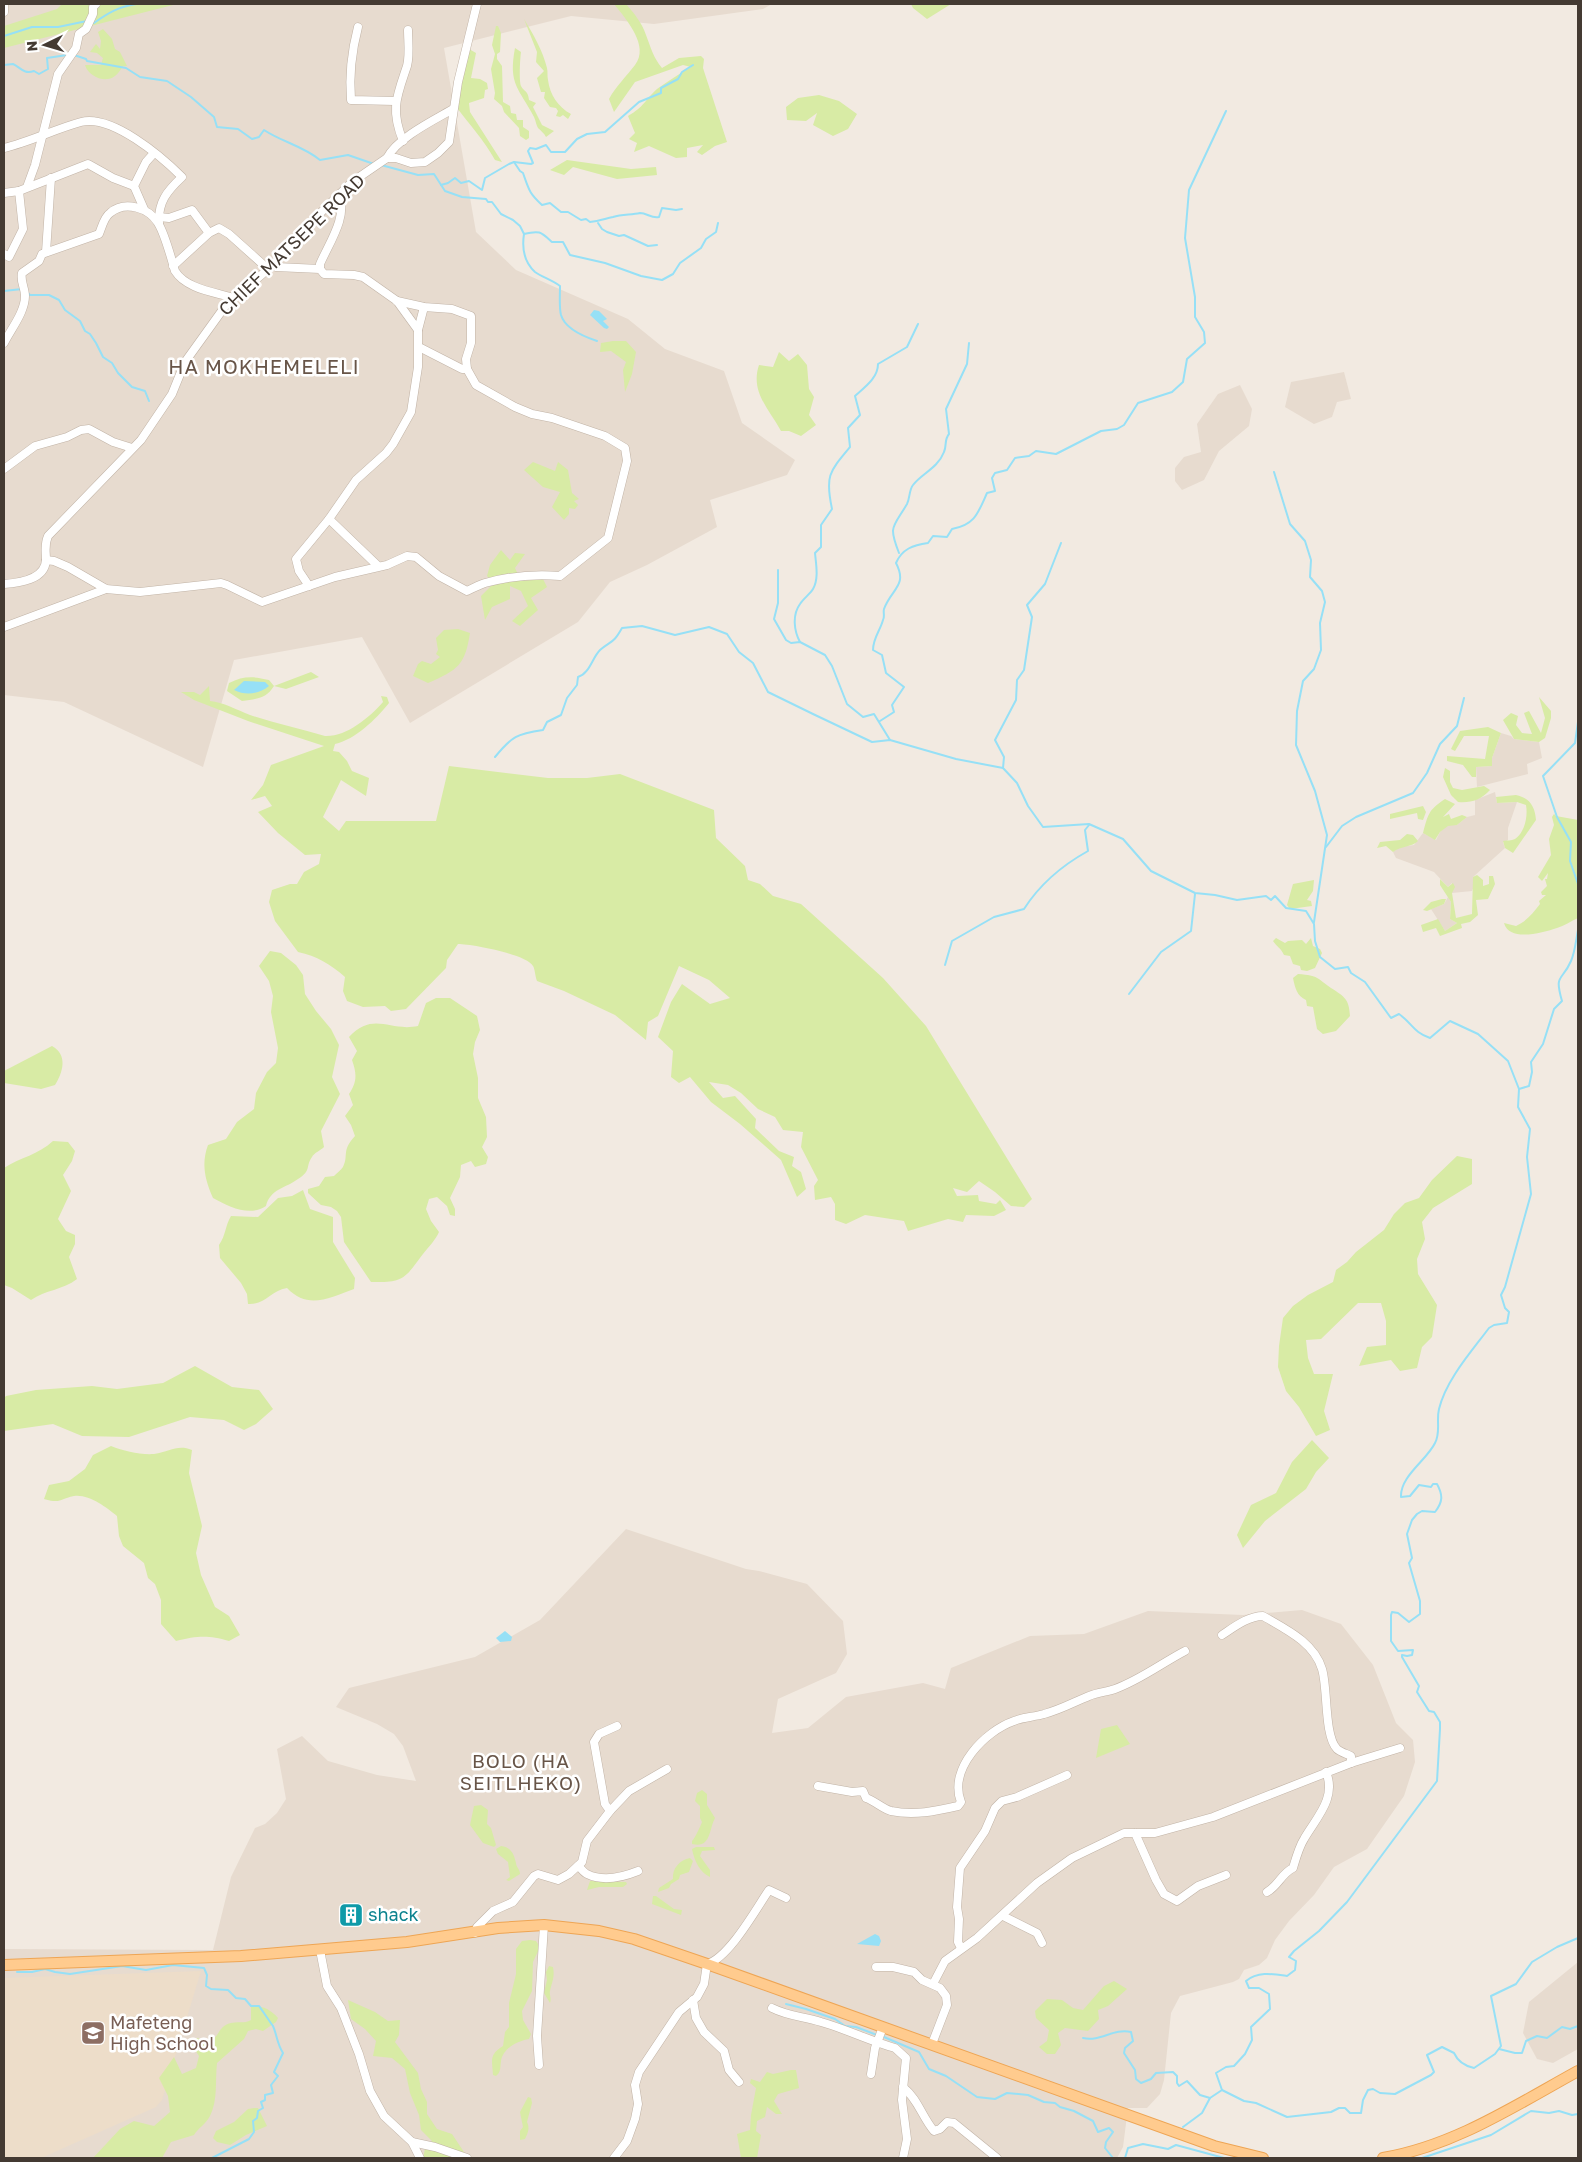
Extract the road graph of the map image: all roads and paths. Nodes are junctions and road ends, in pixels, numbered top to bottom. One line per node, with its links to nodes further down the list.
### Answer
1 (4, 4): 4 (street)
2 (96, 4): 9 (street)
3 (477, 4): 8 (street)
4 (4, 12)
5 (358, 27): 7 (street)
6 (408, 30): 7 (street)
7 (395, 101): 10 (street)
8 (453, 109): 10 (street, CHIEF MATSEPE ROAD); 13 (street)
9 (42, 135): 11 (street); 12 (street); 16 (street)
10 (403, 141): 13 (street, CHIEF MATSEPE ROAD)
11 (4, 148)
12 (154, 153): 15 (street); 21 (street)
13 (387, 158): 19 (street, CHIEF MATSEPE ROAD)
14 (51, 178): 15 (street); 16 (street); 23 (street)
15 (134, 186): 20 (street)
16 (27, 188): 17 (street)
17 (19, 191): 18 (street); 24 (street)
18 (4, 193)
19 (339, 194): 26 (street, CHIEF MATSEPE ROAD); 27 (street)
20 (144, 209): 21 (street); 23 (street)
21 (159, 220): 22 (street); 25 (street)
22 (209, 233): 25 (street); 26 (street)
23 (46, 252): 32 (street)
24 (4, 254)
25 (173, 266): 28 (street)
26 (271, 267): 27 (street); 28 (street, CHIEF MATSEPE ROAD)
27 (320, 269): 29 (street)
28 (234, 298): 35 (street, CHIEF MATSEPE ROAD)
29 (397, 301): 30 (street); 31 (street)
30 (424, 307): 31 (street); 34 (street)
31 (418, 330): 33 (street)
32 (4, 343)
33 (419, 347): 34 (street); 37 (street)
34 (467, 369): 39 (street)
35 (132, 448): 36 (street); 38 (street, CHIEF MATSEPE ROAD)
36 (4, 469)
37 (329, 519): 39 (street); 41 (street)
38 (46, 560): 40 (street); 42 (street)
39 (378, 566): 41 (street)
40 (4, 584)
41 (309, 586): 42 (street)
42 (106, 589): 43 (street)
43 (4, 627)
44 (1222, 1635): 48 (street)
45 (1185, 1650): 52 (street)
46 (617, 1726): 53 (street)
47 (1400, 1748): 48 (street)
48 (1351, 1763): 50 (street)
49 (667, 1769): 53 (street)
50 (1326, 1772): 54 (street); 58 (street)
51 (1067, 1775): 64 (street)
52 (818, 1786)
53 (610, 1811): 55 (street)
54 (1135, 1833): 57 (street); 60 (street)
55 (578, 1866): 56 (street); 62 (street)
56 (638, 1871)
57 (1226, 1875)
58 (1267, 1892)
59 (786, 1898): 66 (street)
60 (1003, 1916): 63 (street); 64 (street)
61 (544, 1925): 62 (main road); 66 (main road); 75 (street)
62 (475, 1932): 65 (main road)
63 (1042, 1942)
64 (961, 1948): 69 (street)
65 (320, 1950): 67 (main road); 80 (street)
66 (707, 1964): 70 (street); 72 (main road)
67 (4, 1965)
68 (876, 1967): 69 (street)
69 (934, 1984): 74 (street)
70 (694, 2000): 78 (street); 83 (street)
71 (772, 2008): 73 (street)
72 (883, 2027): 73 (street); 74 (main road)
73 (878, 2042): 77 (street); 79 (street)
74 (932, 2044): 86 (main road)
75 (539, 2065)
76 (1578, 2071): 87 (main road)
77 (871, 2074)
78 (739, 2082)
79 (903, 2088): 84 (street); 85 (street)
80 (412, 2142): 81 (street); 82 (street)
81 (420, 2158)
82 (466, 2158)
83 (614, 2158)
84 (903, 2158)
85 (997, 2158)
86 (1264, 2158)
87 (1383, 2158)

